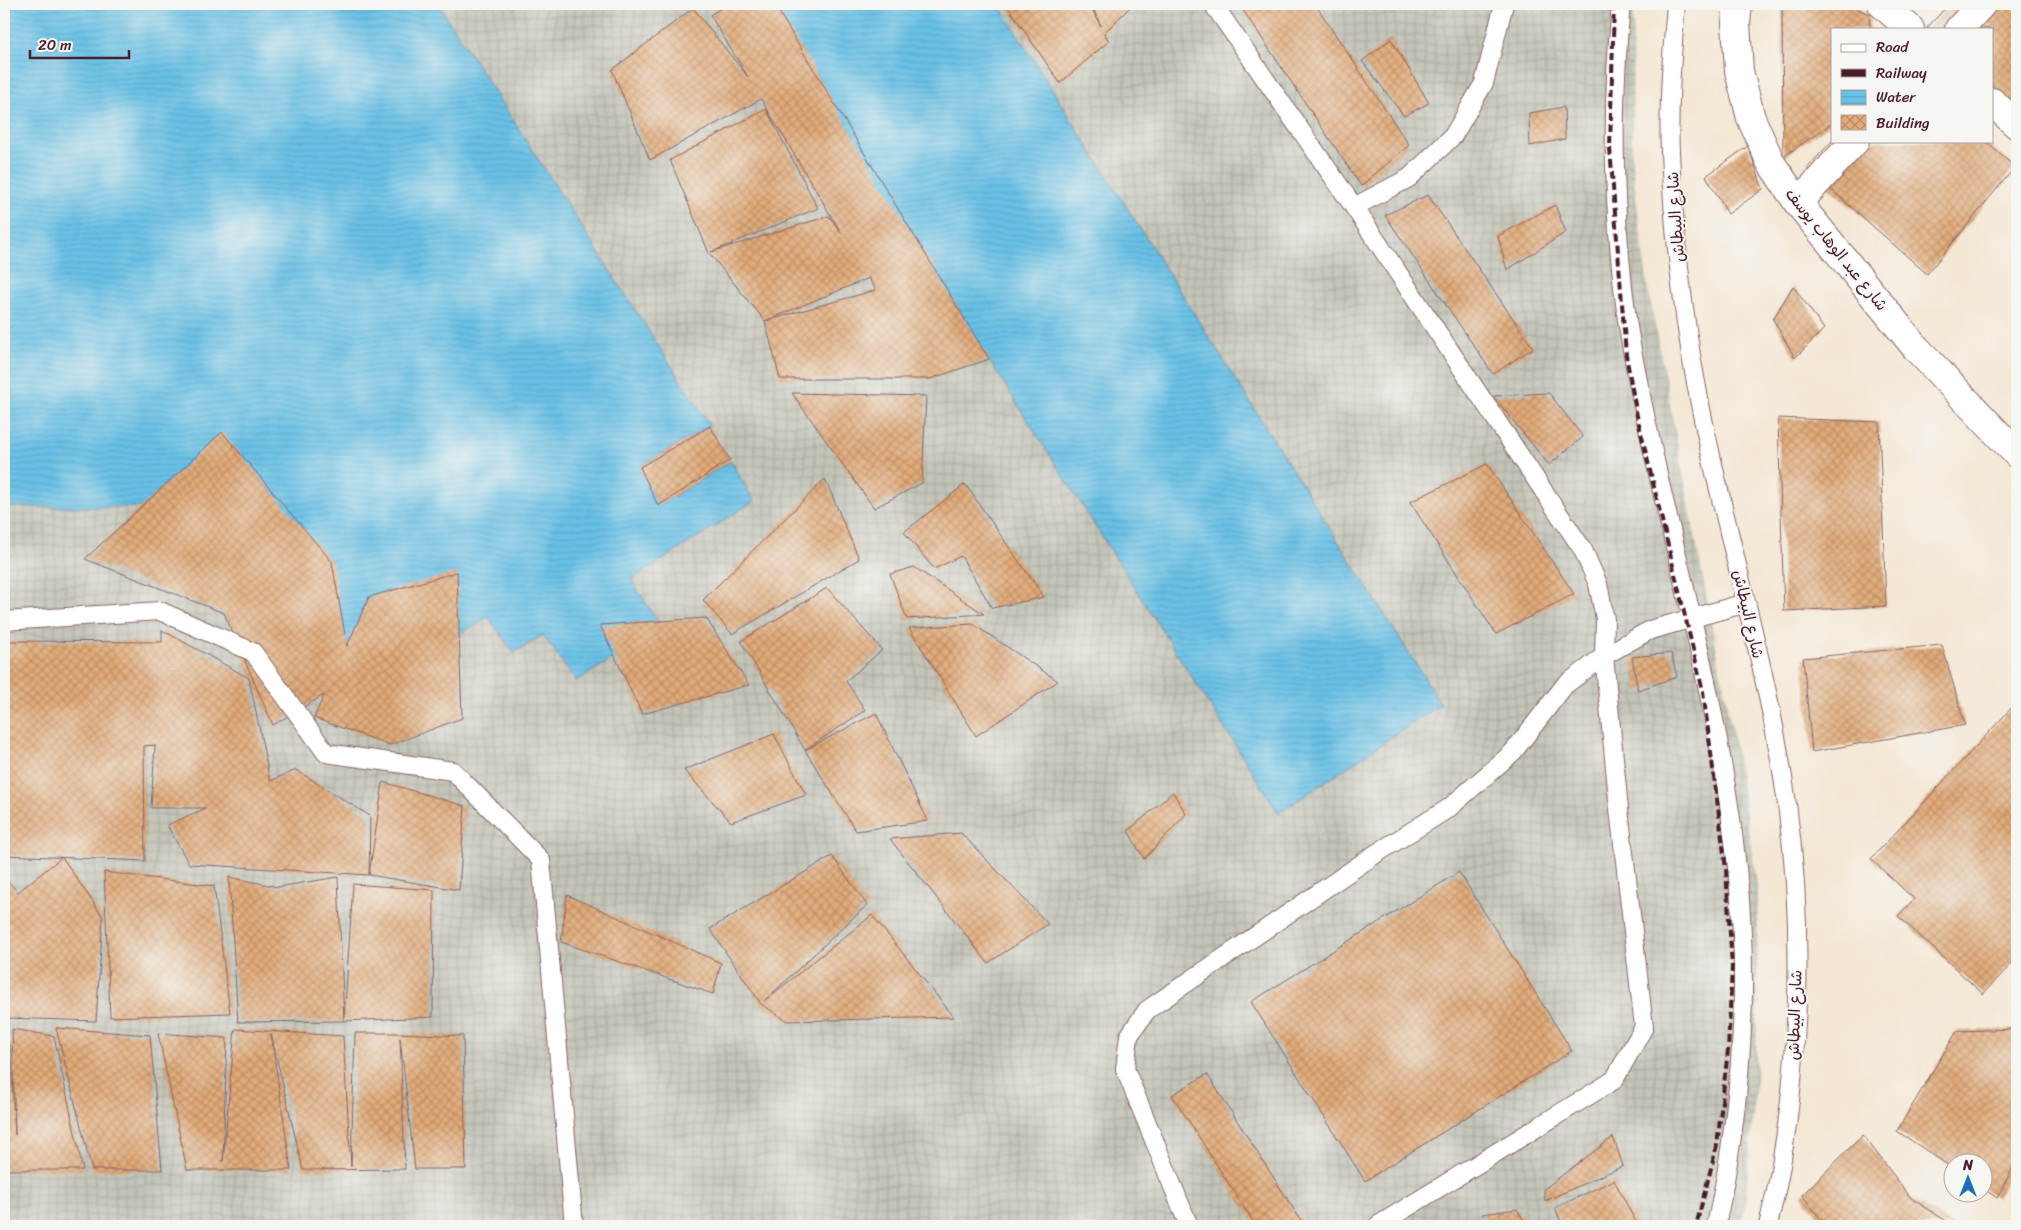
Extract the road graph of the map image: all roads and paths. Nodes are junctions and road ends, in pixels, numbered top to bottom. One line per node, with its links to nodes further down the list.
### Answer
1 (1213, 4): 14 (lane)
2 (1504, 4): 14 (lane)
3 (1621, 4): 17 (lane)
4 (1676, 4): 16 (lane, شارع البيطاش)
5 (1738, 4): 13 (street, شارع عبد الوهاب يوسف)
6 (1882, 4): 8 (street)
7 (1982, 4): 9 (street)
8 (1909, 28)
9 (1960, 28)
10 (1994, 104): 11 (street)
11 (2017, 125)
12 (1854, 142): 13 (street)
13 (1798, 203): 15 (street, شارع عبد الوهاب يوسف)
14 (1354, 207): 19 (lane)
15 (2017, 454)
16 (1746, 603): 17 (lane); 24 (lane, شارع البيطاش)
17 (1691, 617): 19 (lane); 23 (lane)
18 (4, 620): 20 (lane)
19 (1604, 656): 21 (lane); 22 (lane)
20 (574, 1226)
21 (1189, 1226)
22 (1377, 1226)
23 (1716, 1226)
24 (1768, 1226)

